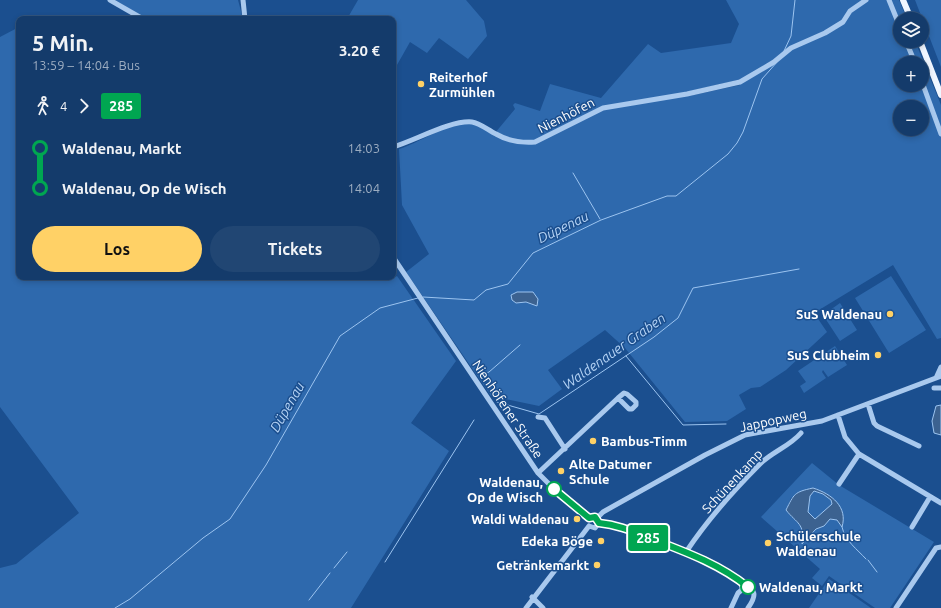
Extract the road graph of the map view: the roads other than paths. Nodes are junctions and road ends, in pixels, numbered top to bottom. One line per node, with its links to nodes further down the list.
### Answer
1 (110, 0): 8 (street)
2 (243, 0): 9 (street)
3 (866, 0): 14 (street, Nienhöfen)
4 (889, 0): 6 (street)
5 (903, 0): 7 (main road)
6 (894, 12)
7 (908, 12)
8 (138, 16)
9 (246, 16)
10 (923, 48): 12 (main road)
11 (926, 92): 13 (street)
12 (941, 95)
13 (941, 134)
14 (396, 146)
15 (396, 262): 28 (street, Nienhöfener Straße)
16 (941, 367): 17 (street)
17 (939, 378): 21 (street, Jappopweg)
18 (934, 388): 19 (street)
19 (941, 388)
20 (618, 398): 26 (street)
21 (868, 404): 22 (street, Jappopweg); 25 (street)
22 (838, 415): 27 (street); 33 (street, Jappopweg)
23 (538, 417): 26 (street)
24 (801, 433): 37 (street, Schünenkamp)
25 (919, 446)
26 (564, 450): 28 (street)
27 (859, 454): 29 (street); 30 (street)
28 (538, 473): 32 (street, Nienhöfener Straße)
29 (839, 484)
30 (930, 497): 31 (street); 35 (street)
31 (941, 503)
32 (589, 518): 33 (street); 34 (street)
33 (598, 520): 34 (street); 37 (street)
34 (589, 526): 41 (street)
35 (912, 528)
36 (941, 547): 46 (street)
37 (686, 552): 38 (street)
38 (740, 581): 39 (street); 40 (street)
39 (748, 587): 40 (street); 45 (street)
40 (742, 588): 44 (street)
41 (532, 597): 42 (street); 43 (street)
42 (526, 608)
43 (543, 608)
44 (731, 608)
45 (748, 608)
46 (896, 608)

